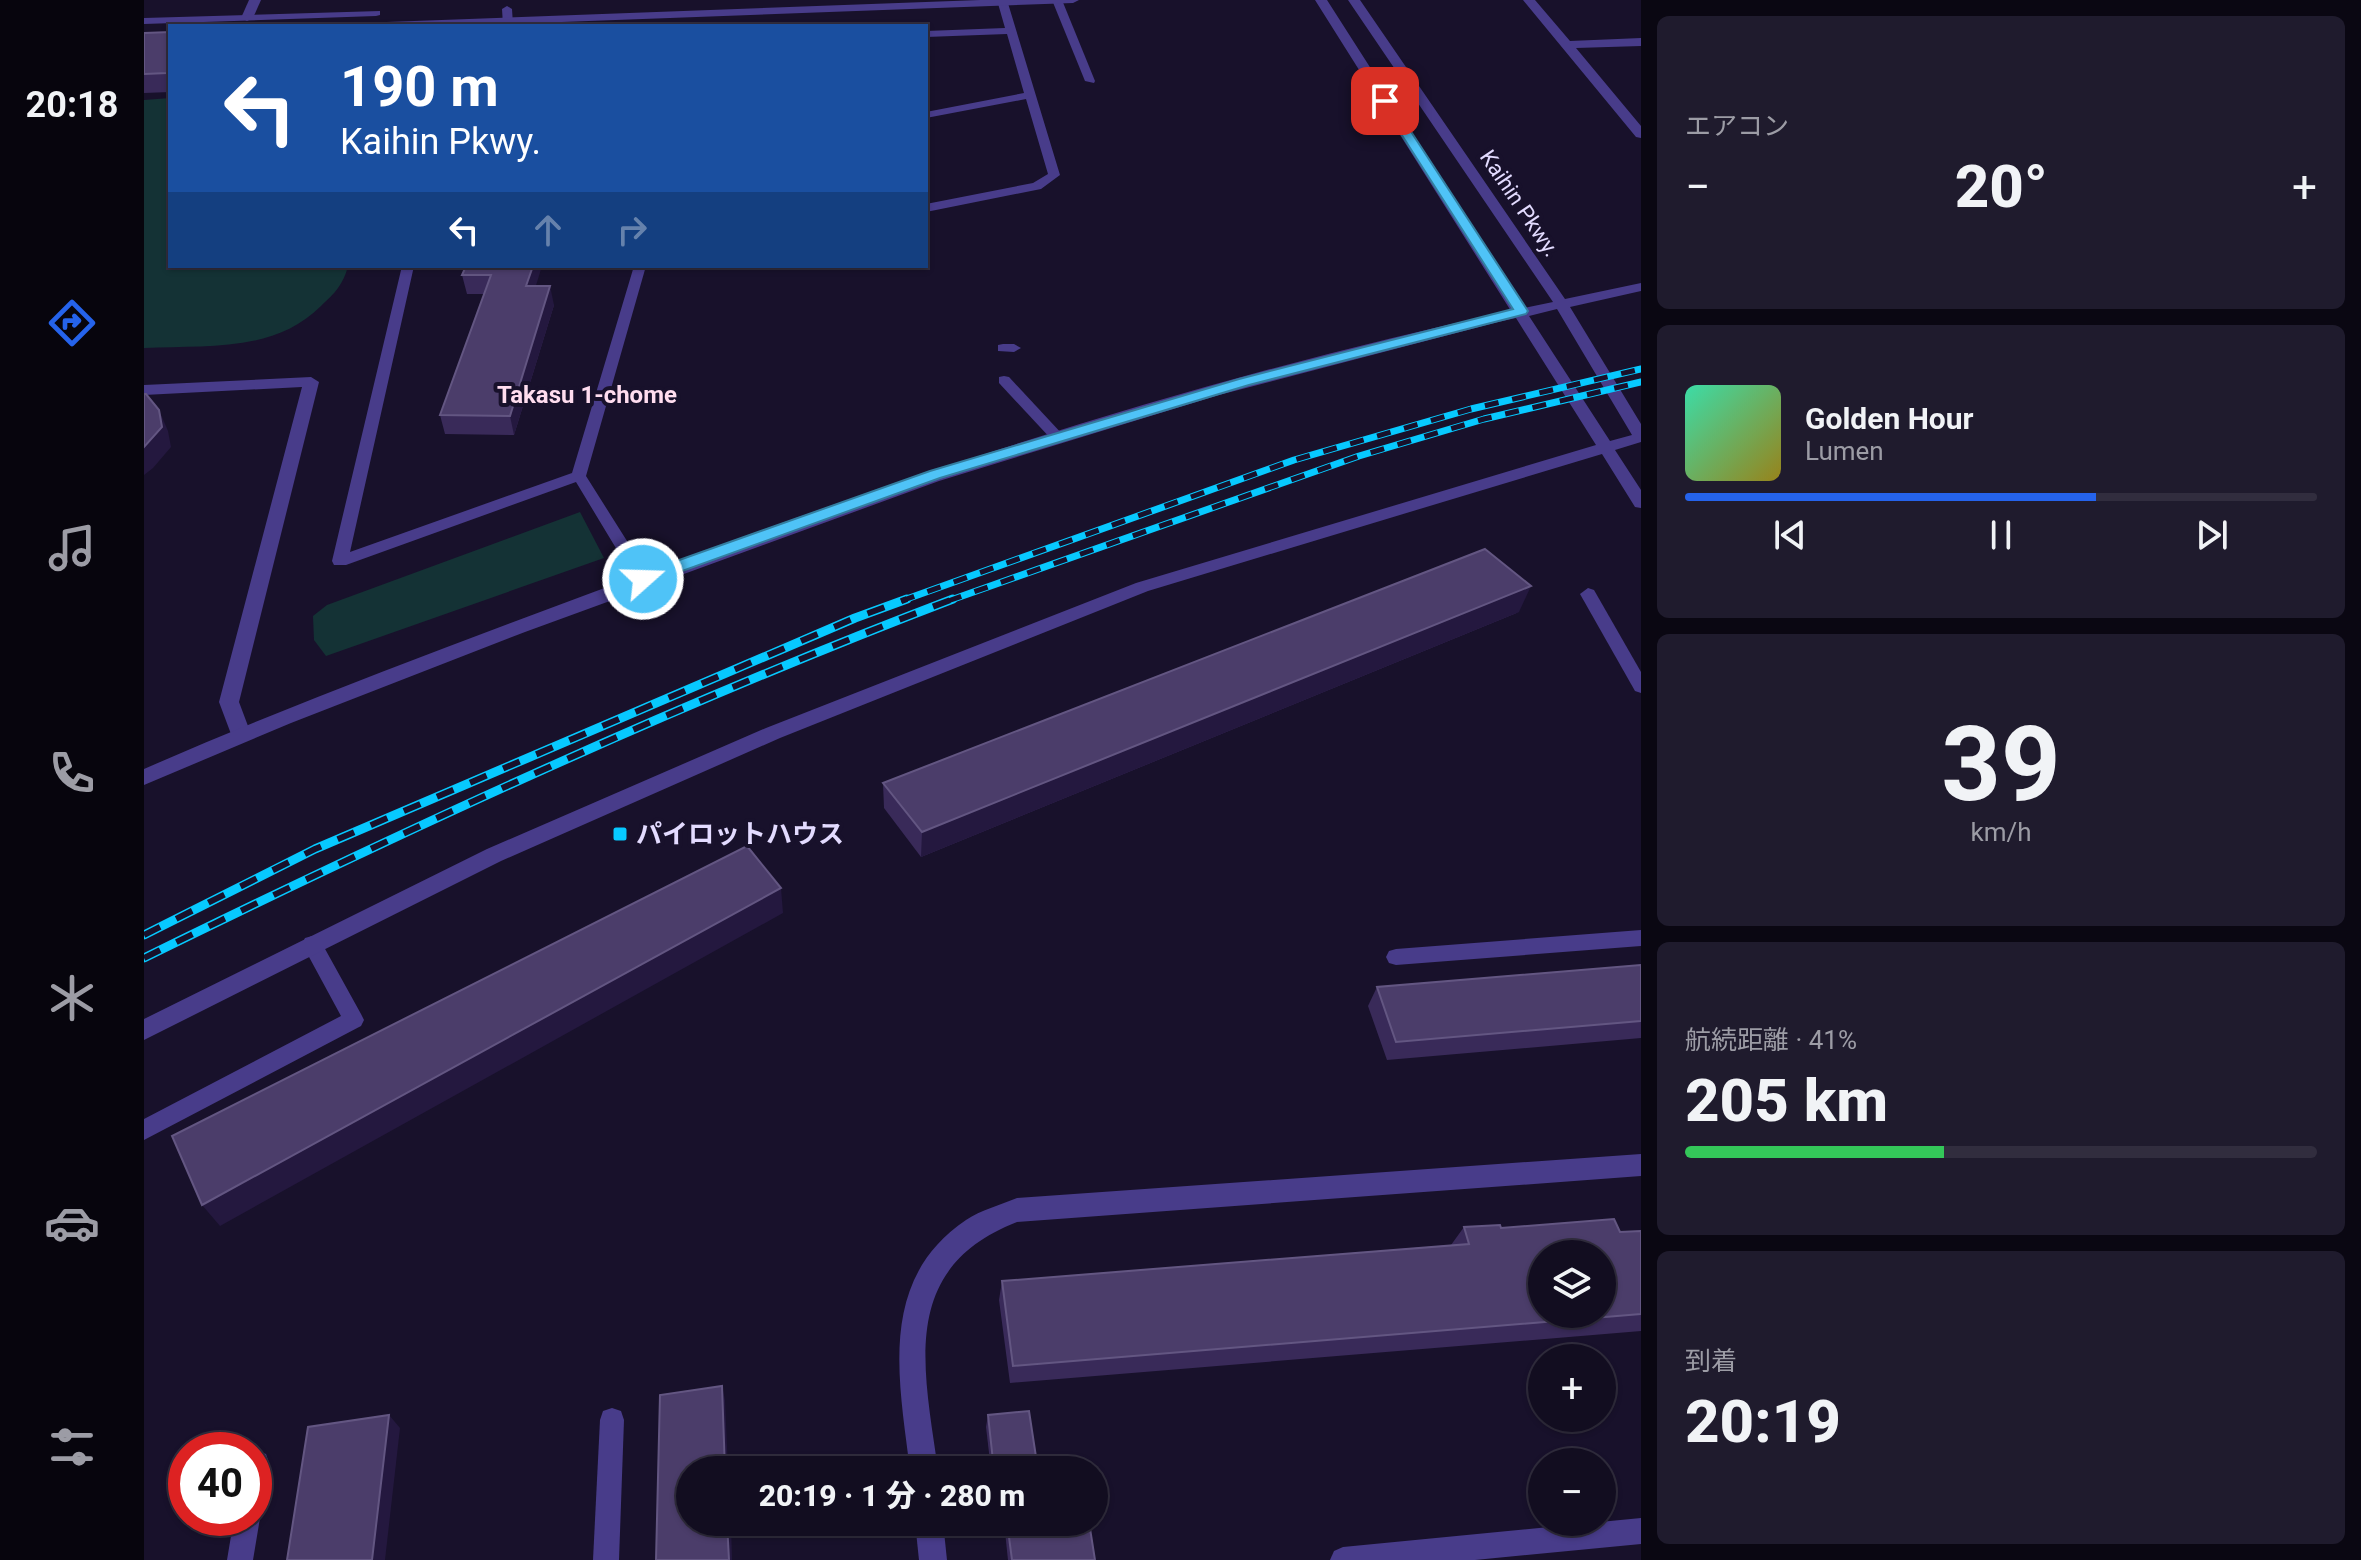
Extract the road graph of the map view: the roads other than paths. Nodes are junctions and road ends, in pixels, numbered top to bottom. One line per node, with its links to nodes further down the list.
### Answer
1 (255, 0): 9 (street)
2 (746, 0): 10 (street)
3 (1057, 0): 4 (street); 8 (street); 17 (lane)
4 (1073, 0)
5 (1321, 0): 28 (street)
6 (1354, 0): 27 (street, Kaihin Pkwy.)
7 (1529, 0): 16 (street)
8 (1002, 1): 10 (street); 13 (lane)
9 (247, 18): 10 (street); 11 (street)
10 (507, 18): 12 (street)
11 (144, 21)
12 (396, 24)
13 (1010, 31): 14 (lane); 18 (lane)
14 (928, 34)
15 (1641, 42): 16 (street)
16 (1569, 45): 20 (street)
17 (1090, 81)
18 (1031, 95): 21 (lane); 23 (lane)
19 (1641, 104): 20 (street)
20 (1618, 105): 22 (street)
21 (928, 115)
22 (1641, 134)
23 (928, 208)
24 (408, 268): 34 (lane)
25 (639, 268): 34 (lane)
26 (1641, 287): 27 (street)
27 (1561, 303): 28 (street); 31 (street, Kaihin Pkwy.)
28 (1521, 311): 32 (street); 33 (street)
29 (1004, 380): 32 (lane)
30 (144, 390): 39 (street)
31 (1641, 437): 33 (street)
32 (1058, 438): 36 (street)
33 (1605, 446): 35 (street); 42 (street)
34 (579, 476): 36 (lane)
35 (1641, 503)
36 (643, 579): 39 (street)
37 (1588, 594): 38 (lane)
38 (1641, 687)
39 (241, 734): 40 (street)
40 (144, 777)
41 (1641, 938): 43 (lane)
42 (312, 944): 44 (street); 45 (lane)
43 (1396, 957)
44 (144, 1030)
45 (144, 1130)
46 (1641, 1165): 48 (street)
47 (612, 1420): 53 (lane)
48 (922, 1456)
49 (1640, 1535): 55 (lane)
50 (244, 1536): 52 (lane)
51 (930, 1536): 54 (street)
52 (240, 1560)
53 (606, 1560)
54 (933, 1560)
55 (1343, 1560)

